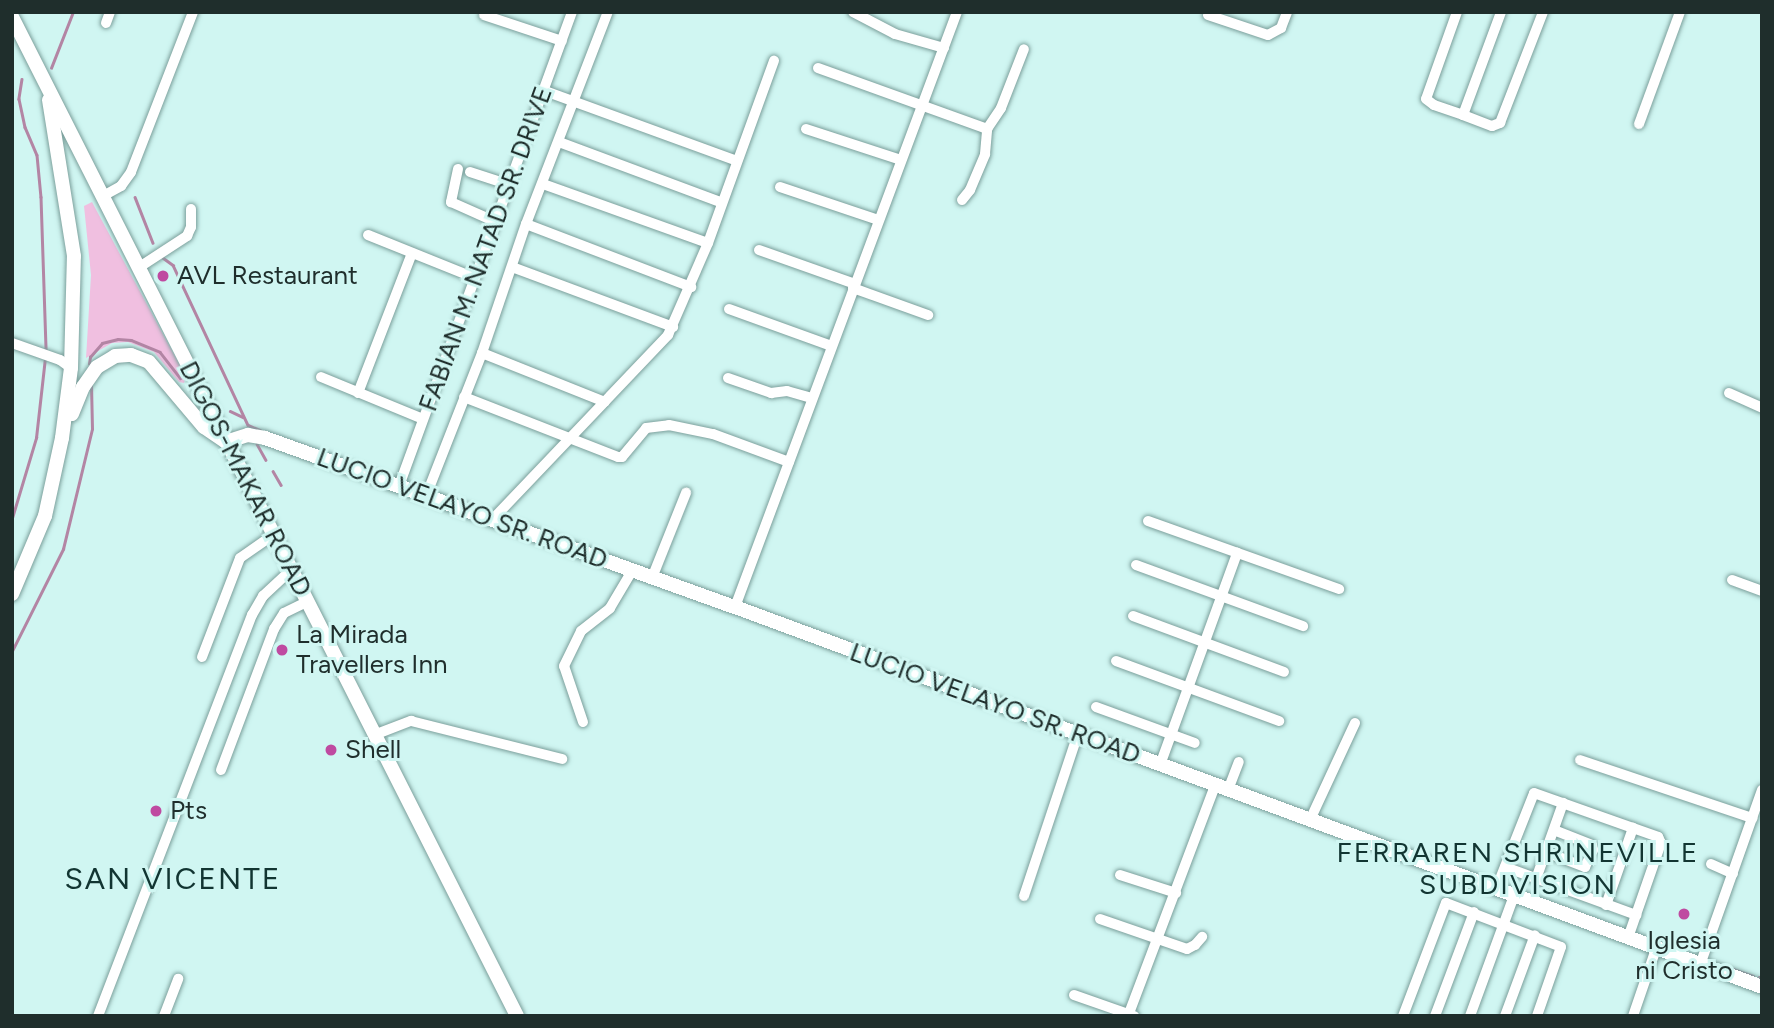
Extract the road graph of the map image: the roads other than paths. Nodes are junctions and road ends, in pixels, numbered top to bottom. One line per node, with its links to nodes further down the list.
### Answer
1 (193, 12): 33 (street)
2 (572, 12): 14 (street, FABIAN M. NATAD SR. DRIVE)
3 (608, 12): 21 (street)
4 (853, 12): 15 (street)
5 (957, 12): 15 (street)
6 (1287, 12): 12 (street)
7 (1457, 12): 23 (street)
8 (1501, 12): 23 (street)
9 (1543, 12): 23 (street)
10 (1680, 12): 24 (street)
11 (484, 15): 14 (street)
12 (1208, 15)
13 (12, 16): 19 (main road, DIGOS-MAKAR ROAD)
14 (562, 41): 20 (street, FABIAN M. NATAD SR. DRIVE)
15 (944, 48): 22 (street)
16 (1024, 49): 26 (street)
17 (774, 61): 28 (street)
18 (818, 68): 22 (street)
19 (45, 82): 33 (main road, DIGOS-MAKAR ROAD); 56 (main road)
20 (545, 91): 21 (street); 31 (street, FABIAN M. NATAD SR. DRIVE)
21 (573, 101): 27 (street); 28 (street)
22 (921, 104): 26 (street); 29 (street)
23 (1463, 115)
24 (1639, 124)
25 (806, 129): 29 (street)
26 (987, 129): 34 (street)
27 (559, 142): 30 (street); 35 (street)
28 (735, 160): 35 (street)
29 (901, 160): 37 (street)
30 (543, 184): 39 (street); 41 (street)
31 (510, 186): 38 (street, FABIAN M. NATAD SR. DRIVE); 38 (street)
32 (780, 187): 37 (street)
33 (103, 196): 45 (main road, DIGOS-MAKAR ROAD)
34 (962, 200)
35 (720, 202): 41 (street)
36 (191, 209): 45 (street)
37 (878, 220): 48 (street)
38 (496, 222): 46 (street, FABIAN M. NATAD SR. DRIVE)
39 (526, 223): 44 (street); 47 (street)
40 (368, 235): 43 (street)
41 (708, 243): 47 (street)
42 (759, 250): 48 (street)
43 (412, 253): 46 (street); 59 (street)
44 (512, 267): 51 (street); 54 (street)
45 (138, 268): 68 (main road, DIGOS-MAKAR ROAD)
46 (475, 278): 65 (street, FABIAN M. NATAD SR. DRIVE)
47 (691, 286): 51 (street)
48 (854, 286): 50 (street); 53 (street)
49 (729, 309): 53 (street)
50 (928, 315)
51 (673, 327): 63 (street)
52 (15, 344): 55 (street); 56 (street)
53 (832, 346): 62 (street)
54 (482, 353): 61 (street); 63 (street)
55 (12, 357)
56 (71, 368): 67 (main road)
57 (321, 377): 59 (street)
58 (728, 378): 62 (street)
59 (358, 393): 65 (street)
60 (1729, 394): 64 (street)
61 (464, 397): 66 (street); 72 (street)
62 (812, 398): 69 (street)
63 (605, 402): 66 (street)
64 (1762, 408)
65 (423, 419): 70 (street, FABIAN M. NATAD SR. DRIVE)
66 (571, 437): 69 (street); 73 (street)
67 (62, 438): 68 (main road); 84 (main road)
68 (226, 442): 70 (main road, LUCIO VELAYO SR. ROAD); 75 (main road, DIGOS-MAKAR ROAD)
69 (789, 462): 87 (street)
70 (400, 486): 72 (main road, LUCIO VELAYO SR. ROAD)
71 (686, 493): 80 (street)
72 (426, 496): 73 (main road, LUCIO VELAYO SR. ROAD)
73 (491, 521): 79 (main road, LUCIO VELAYO SR. ROAD)
74 (1148, 521): 76 (street)
75 (273, 535): 78 (main road, DIGOS-MAKAR ROAD); 91 (street)
76 (1237, 553): 82 (street); 85 (street)
77 (1136, 565): 85 (street)
78 (290, 570): 86 (main road, DIGOS-MAKAR ROAD); 140 (street)
79 (632, 571): 80 (main road, LUCIO VELAYO SR. ROAD); 97 (street)
80 (652, 578): 87 (main road, LUCIO VELAYO SR. ROAD)
81 (1732, 580): 83 (street)
82 (1339, 589)
83 (1762, 591)
84 (12, 594)
85 (1220, 596): 89 (street); 90 (street)
86 (307, 602): 101 (main road, DIGOS-MAKAR ROAD); 107 (street)
87 (735, 607): 99 (main road, LUCIO VELAYO SR. ROAD)
88 (1133, 616): 90 (street)
89 (1303, 626)
90 (1203, 642): 93 (street); 94 (street)
91 (202, 657)
92 (1116, 661): 94 (street)
93 (1284, 671)
94 (1186, 688): 96 (street); 100 (street)
95 (1096, 707): 100 (street)
96 (1279, 721)
97 (583, 722)
98 (1355, 723): 112 (street)
99 (1078, 734): 106 (main road, LUCIO VELAYO SR. ROAD); 123 (street)
100 (1170, 734): 102 (street); 106 (street)
101 (374, 735): 103 (street); 142 (main road, DIGOS-MAKAR ROAD)
102 (1195, 743)
103 (562, 760)
104 (1580, 760): 111 (street)
105 (1239, 762): 108 (street)
106 (1160, 765): 108 (main road, LUCIO VELAYO SR. ROAD)
107 (220, 770)
108 (1221, 788): 112 (main road, LUCIO VELAYO SR. ROAD); 122 (street)
109 (1762, 790): 111 (street)
110 (1563, 803): 113 (street); 114 (street); 117 (street)
111 (1752, 818): 119 (street)
112 (1310, 820): 121 (main road, LUCIO VELAYO SR. ROAD)
113 (1633, 828): 125 (street); 127 (street)
114 (1554, 830): 115 (street); 115 (street)
115 (1546, 852): 120 (street)
116 (1711, 864): 119 (street)
117 (1505, 867): 120 (street); 121 (street)
118 (1120, 874): 122 (street)
119 (1733, 874): 135 (street)
120 (1536, 879): 125 (street)
121 (1496, 889): 124 (main road, LUCIO VELAYO SR. ROAD)
122 (1176, 893): 133 (street)
123 (1024, 896)
124 (1514, 896): 129 (street); 132 (main road, LUCIO VELAYO SR. ROAD)
125 (1606, 905): 127 (street)
126 (1474, 912): 129 (street); 143 (street); 144 (street)
127 (1636, 915): 132 (street)
128 (1101, 919): 133 (street)
129 (1504, 923): 130 (street); 145 (street)
130 (1535, 936): 146 (street); 147 (street)
131 (1202, 937): 133 (street)
132 (1628, 938): 134 (main road, LUCIO VELAYO SR. ROAD)
133 (1159, 939): 139 (street)
134 (1656, 948): 135 (main road, LUCIO VELAYO SR. ROAD); 148 (street)
135 (1700, 965): 137 (main road, LUCIO VELAYO SR. ROAD)
136 (178, 979): 141 (street)
137 (1762, 987)
138 (1073, 995): 139 (street)
139 (1130, 1015)
140 (98, 1016)
141 (164, 1016)
142 (517, 1016)
143 (1403, 1016)
144 (1435, 1016)
145 (1470, 1016)
146 (1505, 1016)
147 (1537, 1016)
148 (1633, 1016)

